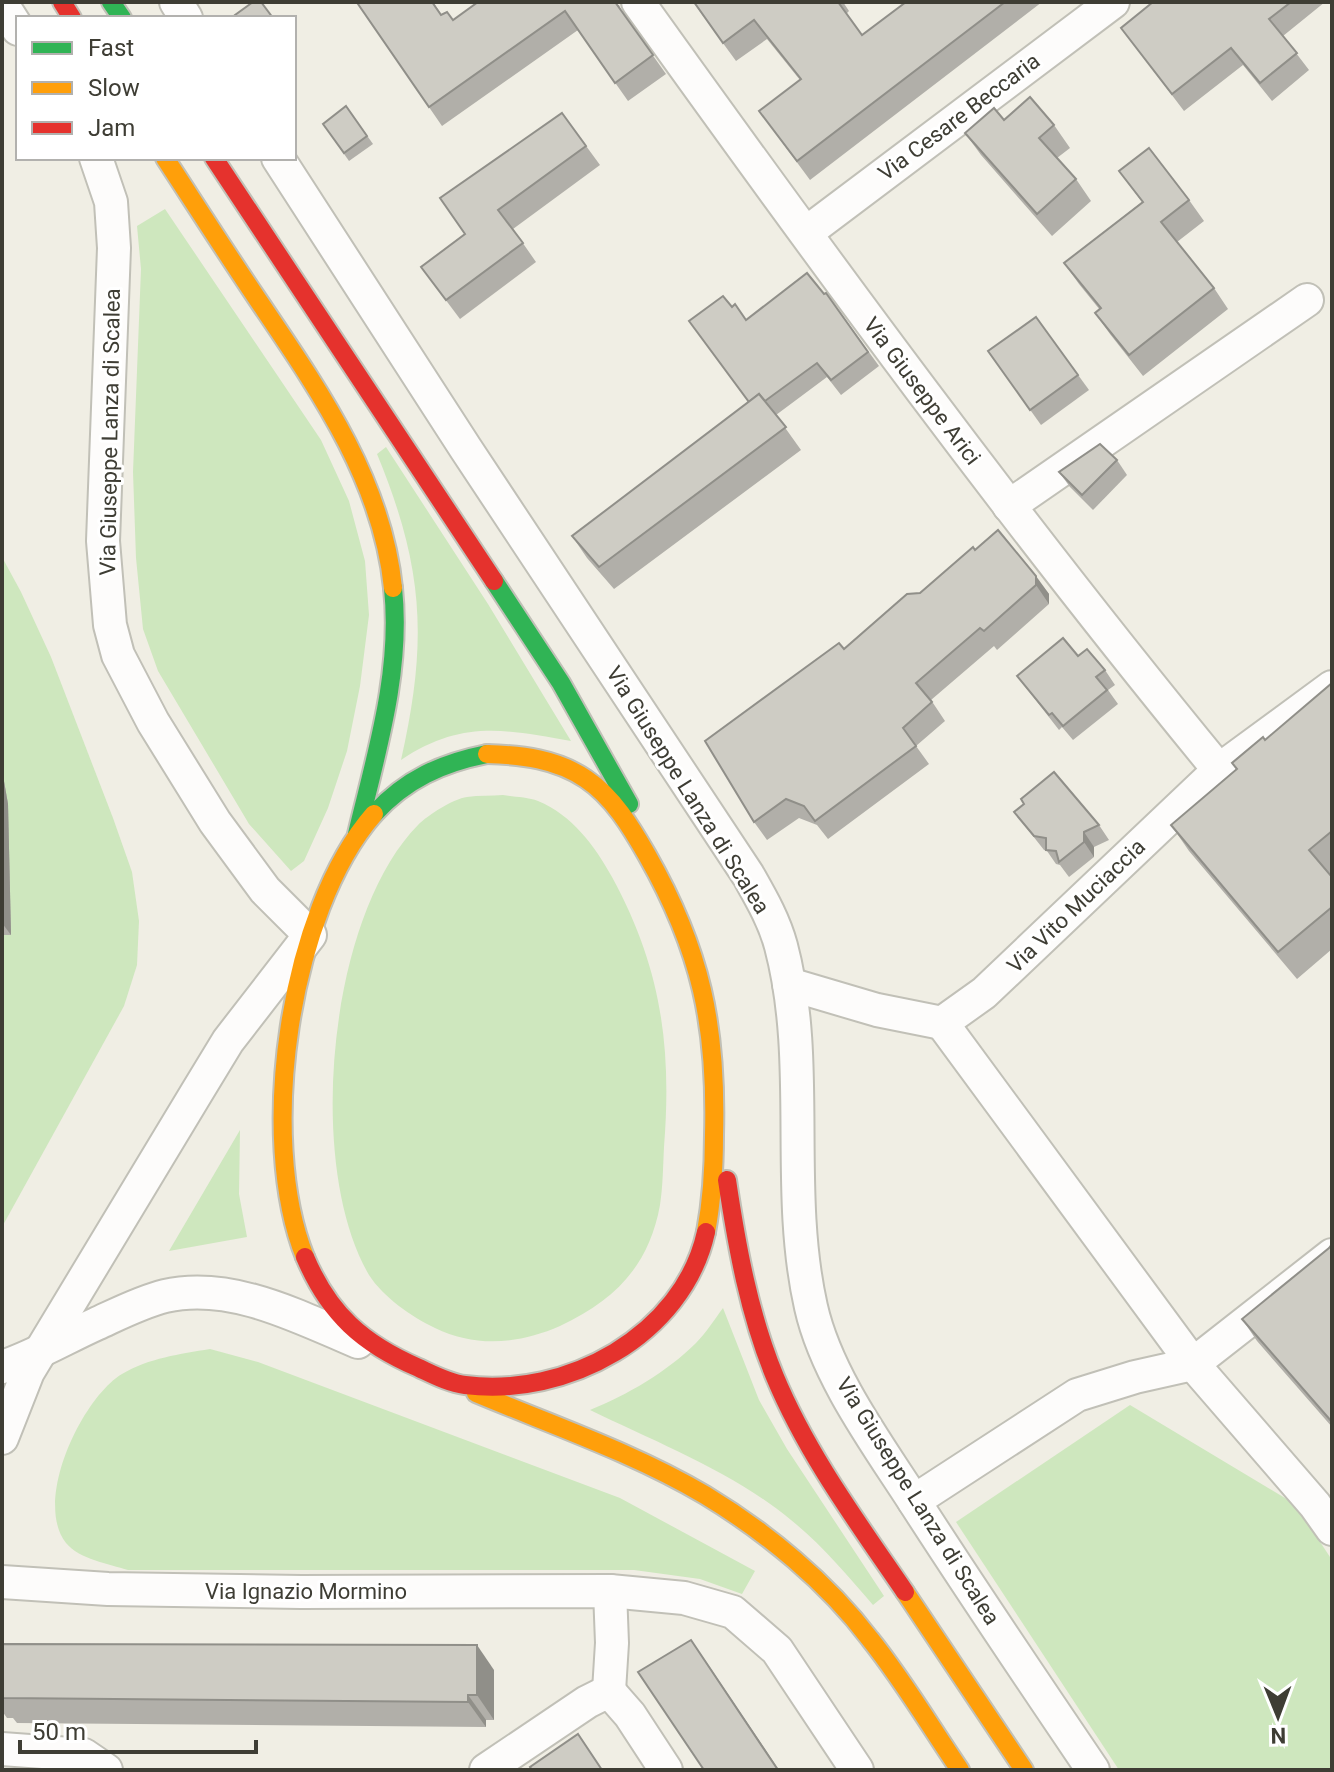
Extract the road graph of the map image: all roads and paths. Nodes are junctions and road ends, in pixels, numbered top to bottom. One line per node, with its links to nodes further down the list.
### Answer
1 (1113, 2): 9 (street, Via Cesare Beccaria)
2 (2, 4): 4 (street)
3 (649, 6): 9 (street, Via Giuseppe Arici)
4 (16, 26)
5 (97, 160): 16 (street, Via Giuseppe Lanza di Scalea)
6 (166, 160): 14 (street)
7 (215, 160): 15 (street)
8 (279, 160): 17 (street, Via Giuseppe Lanza di Scalea)
9 (806, 233): 11 (street, Via Giuseppe Arici)
10 (1307, 300): 11 (street)
11 (1009, 506): 13 (street, Via Giuseppe Arici)
12 (1332, 687): 13 (street, Via Vito Muciaccia)
13 (1219, 770): 18 (street, Via Vito Muciaccia)
14 (357, 836): 15 (street); 16 (street)
15 (670, 893): 19 (street)
16 (310, 935): 21 (street); 22 (street)
17 (789, 984): 18 (street); 27 (street, Via Giuseppe Lanza di Scalea)
18 (942, 1023): 23 (street)
19 (716, 1091): 25 (street); 38 (street)
20 (1332, 1255): 23 (street)
21 (380, 1351): 22 (street); 25 (street)
22 (40, 1352): 24 (street); 26 (street)
23 (1193, 1364): 27 (street); 28 (street)
24 (2, 1367)
25 (456, 1384): 37 (street)
26 (2, 1438)
27 (914, 1501): 39 (street, Via Giuseppe Lanza di Scalea)
28 (1332, 1529)
29 (2, 1582): 30 (street, Via Ignazio Mormino)
30 (610, 1591): 31 (street); 36 (street)
31 (609, 1691): 34 (street); 35 (street)
32 (2, 1749): 33 (street)
33 (106, 1770)
34 (486, 1770)
35 (666, 1770)
36 (857, 1770)
37 (960, 1770)
38 (1024, 1770)
39 (1093, 1770)

